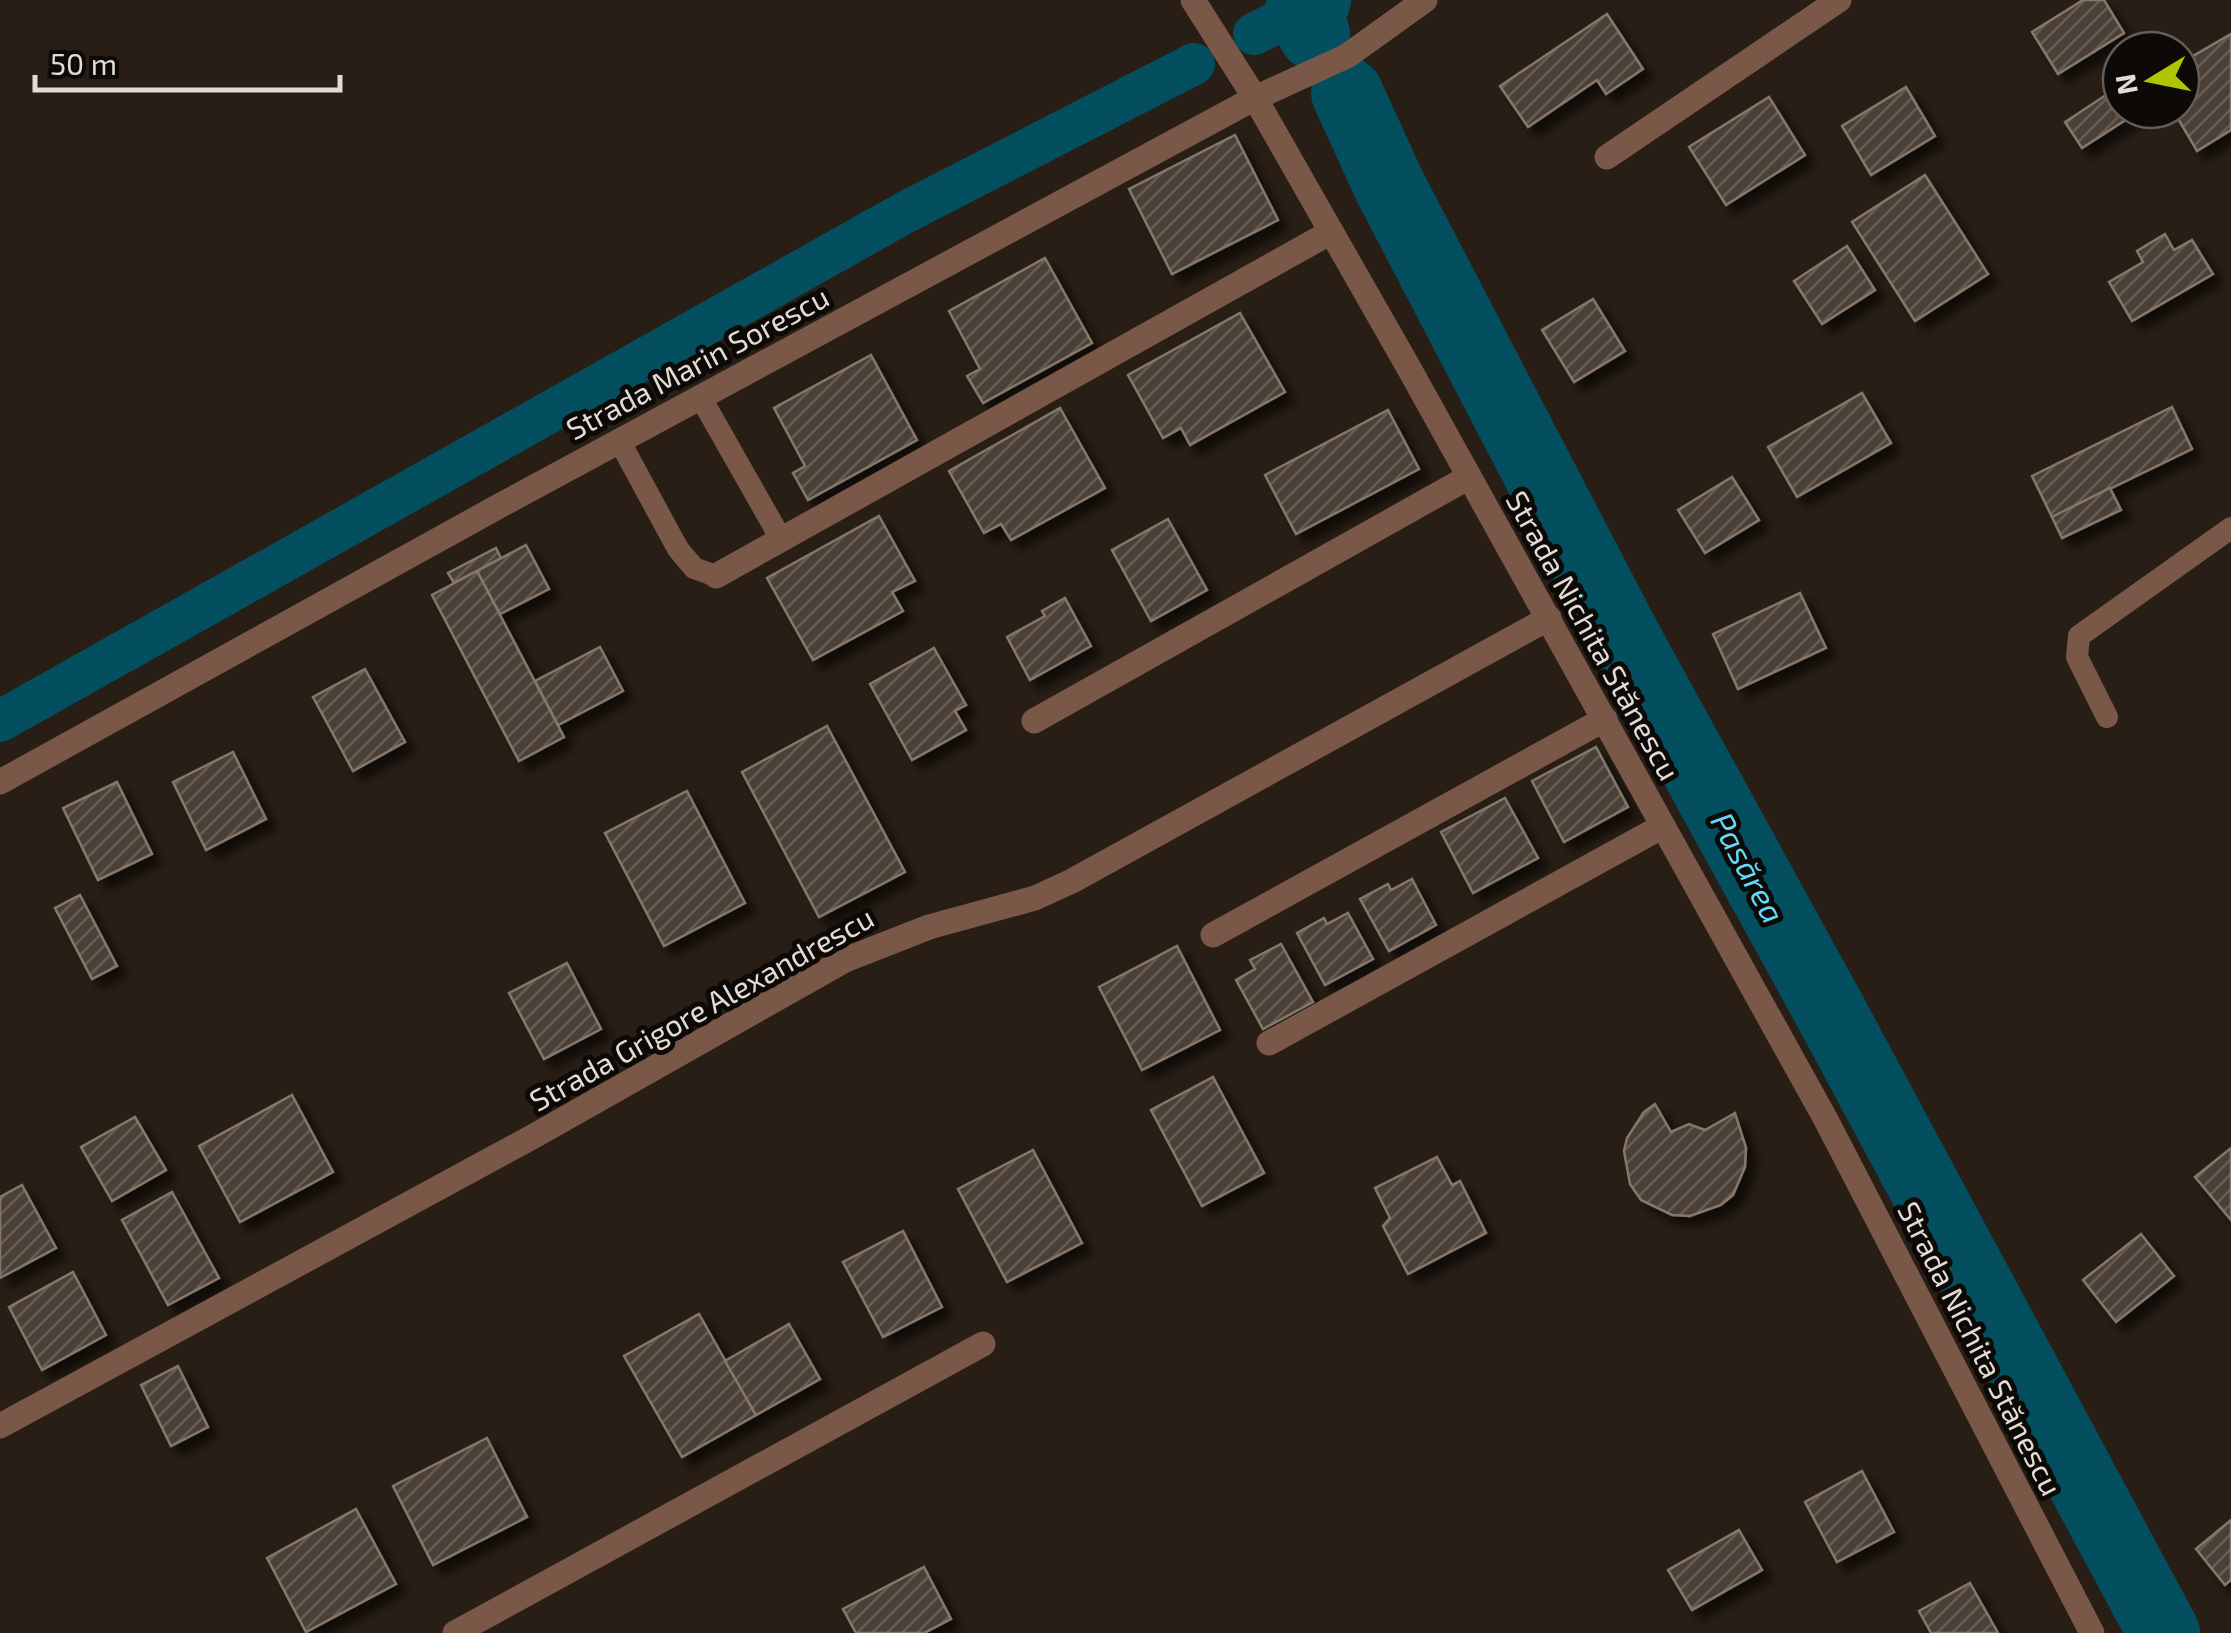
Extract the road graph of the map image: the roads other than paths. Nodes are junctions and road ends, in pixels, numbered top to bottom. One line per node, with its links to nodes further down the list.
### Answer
1 (1193, 0): 4 (street, Strada Nichita Stănescu)
2 (1425, 0): 4 (street, Strada Marin Sorescu)
3 (1839, 0): 5 (street)
4 (1255, 98): 6 (street, Strada Nichita Stănescu); 7 (street, Strada Marin Sorescu)
5 (1607, 157)
6 (1331, 232): 9 (street, Strada Nichita Stănescu); 11 (street)
7 (700, 398): 8 (street, Strada Marin Sorescu); 11 (lane)
8 (620, 442): 12 (lane); 17 (street, Strada Marin Sorescu)
9 (1468, 478): 13 (street, Strada Nichita Stănescu); 16 (street)
10 (2231, 528): 14 (lane)
11 (781, 539): 12 (street)
12 (716, 576)
13 (1549, 618): 15 (street, Strada Nichita Stănescu); 22 (street, Strada Grigore Alexandrescu)
14 (2108, 717)
15 (1605, 719): 18 (street, Strada Nichita Stănescu); 19 (street)
16 (1034, 721)
17 (0, 782)
18 (1663, 826): 20 (street); 24 (street, Strada Nichita Stănescu)
19 (1213, 935)
20 (1269, 1043)
21 (984, 1344): 23 (street)
22 (0, 1426)
23 (454, 1633)
24 (2092, 1633)

